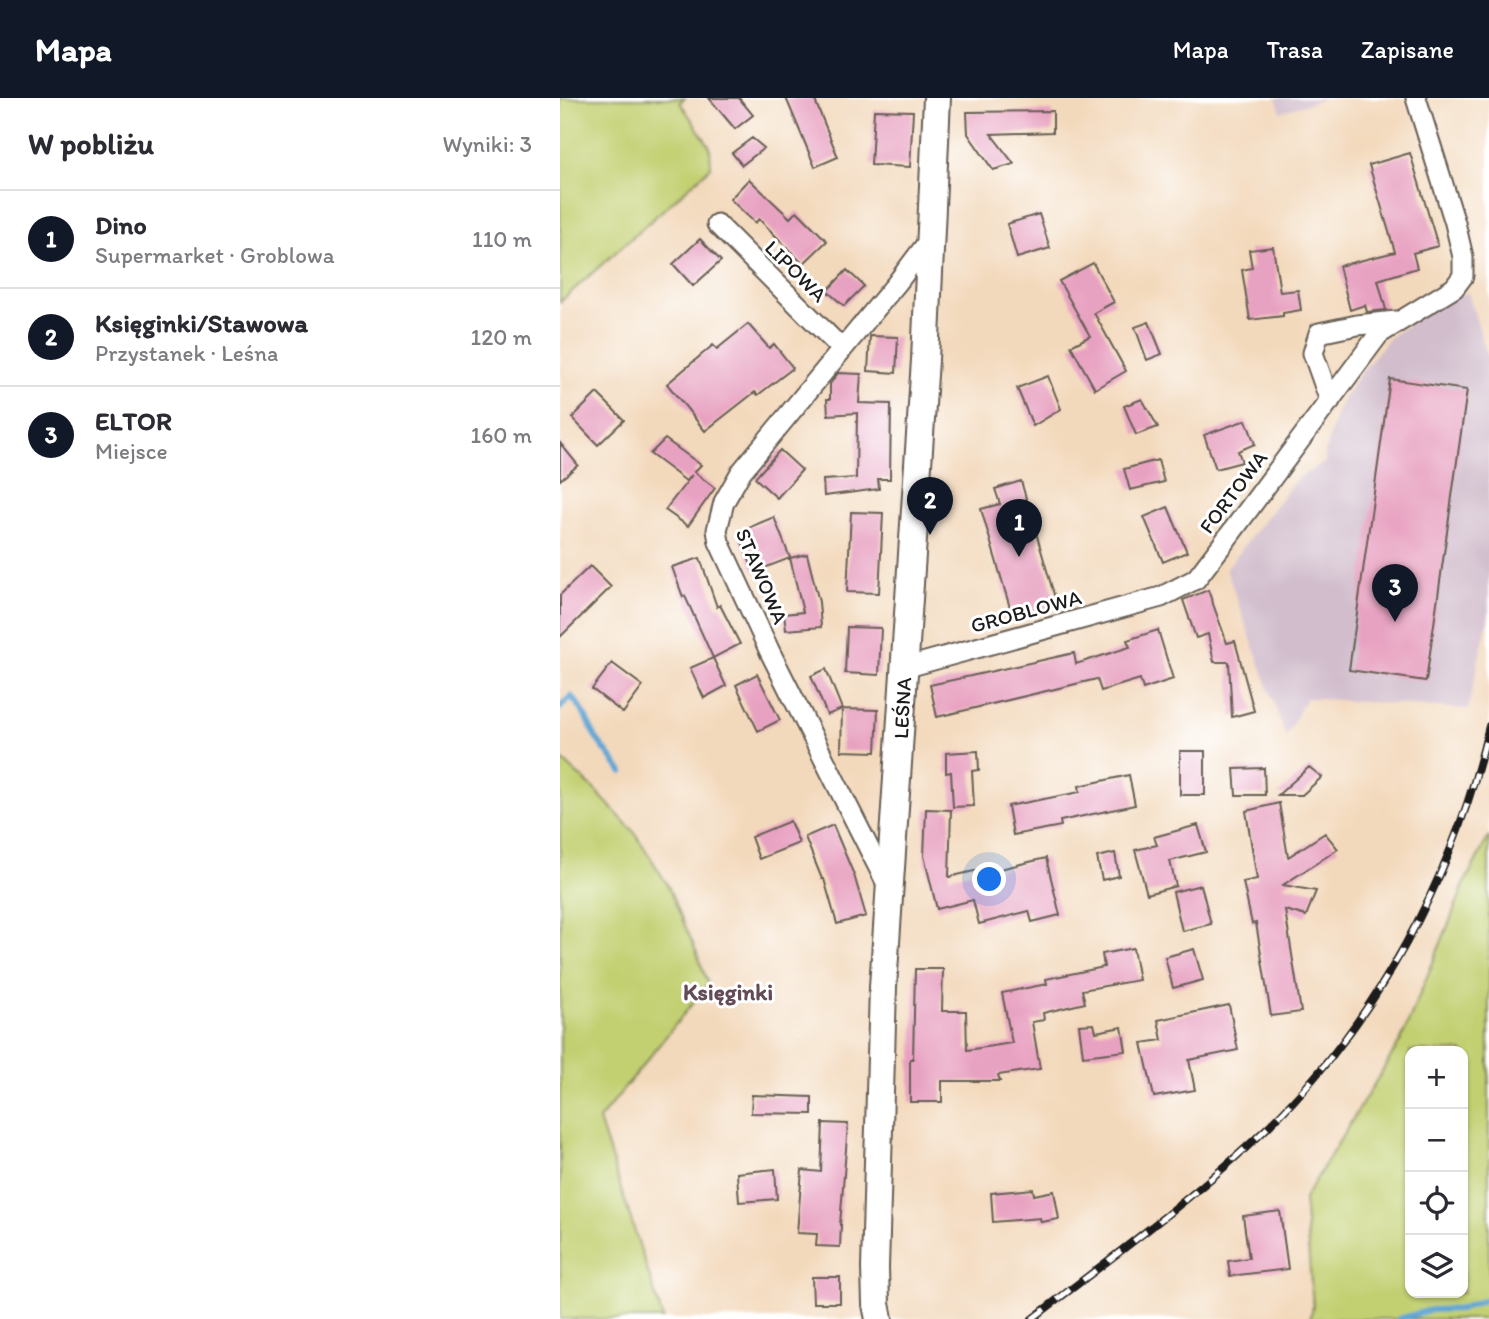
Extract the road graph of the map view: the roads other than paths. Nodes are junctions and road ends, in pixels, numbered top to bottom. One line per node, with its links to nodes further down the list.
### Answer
1 (937, 98): 4 (main road, LEŚNA)
2 (1416, 98): 5 (street, FORTOWA)
3 (717, 224): 6 (street, LIPOWA)
4 (931, 239): 6 (street, STAWOWA); 9 (main road, LEŚNA)
5 (1400, 321): 7 (street, FORTOWA); 7 (street, FORTOWA)
6 (842, 349): 10 (street, STAWOWA)
7 (1329, 401): 8 (street, FORTOWA)
8 (1161, 597): 9 (street, GROBLOWA)
9 (904, 668): 10 (main road, LEŚNA)
10 (891, 890): 11 (main road, LEŚNA)
11 (879, 1319)

